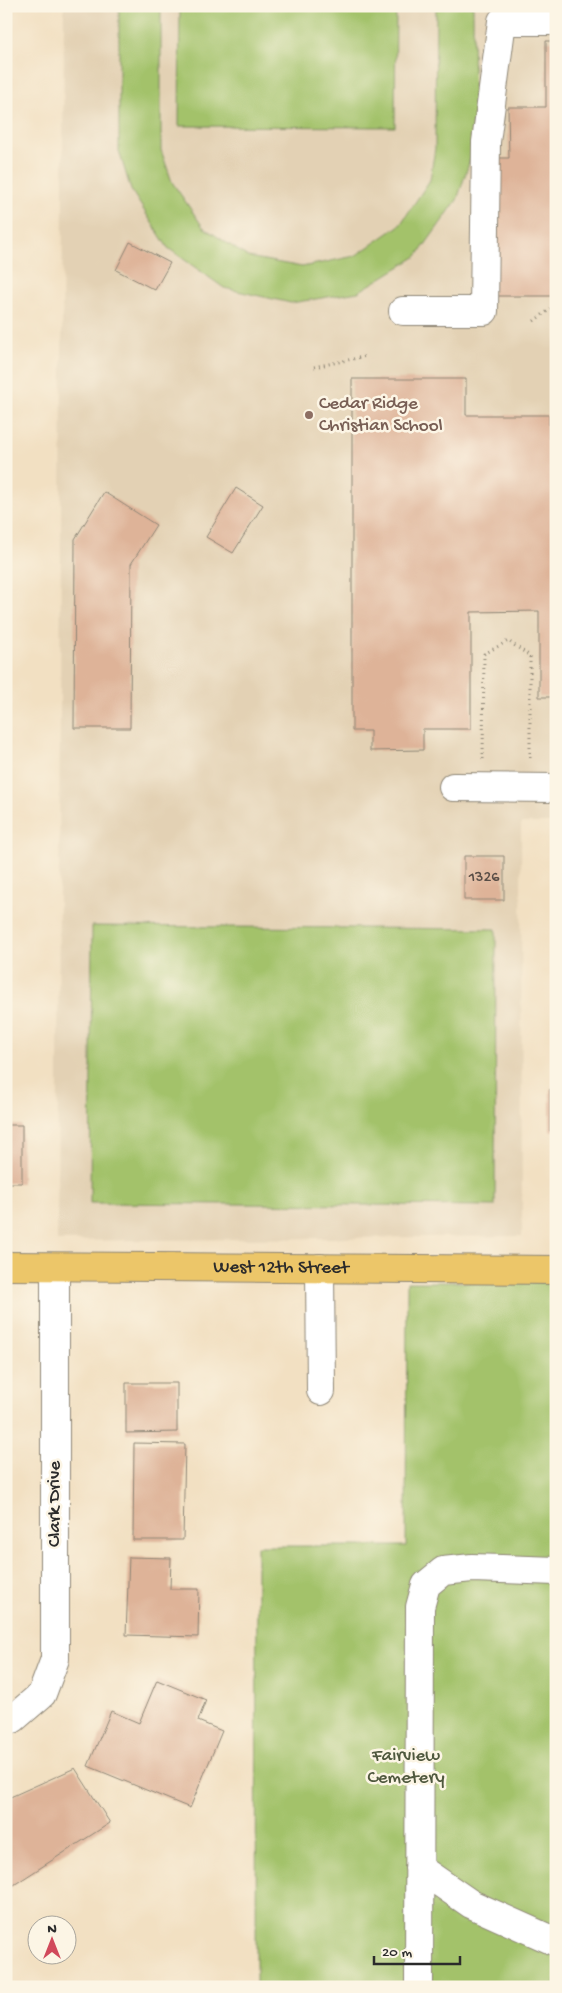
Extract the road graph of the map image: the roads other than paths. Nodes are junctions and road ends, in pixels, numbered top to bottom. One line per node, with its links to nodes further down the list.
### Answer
1 (556, 21): 2 (street)
2 (403, 311)
3 (453, 787): 4 (street)
4 (556, 788)
5 (6, 1266): 6 (main road, West 12th Street)
6 (55, 1267): 7 (main road, West 12th Street); 11 (street, Clark Drive)
7 (320, 1268): 8 (main road, West 12th Street); 9 (street)
8 (556, 1270)
9 (321, 1391)
10 (556, 1572): 12 (street)
11 (6, 1720)
12 (419, 1868): 13 (street); 14 (street)
13 (556, 1942)
14 (419, 1987)

